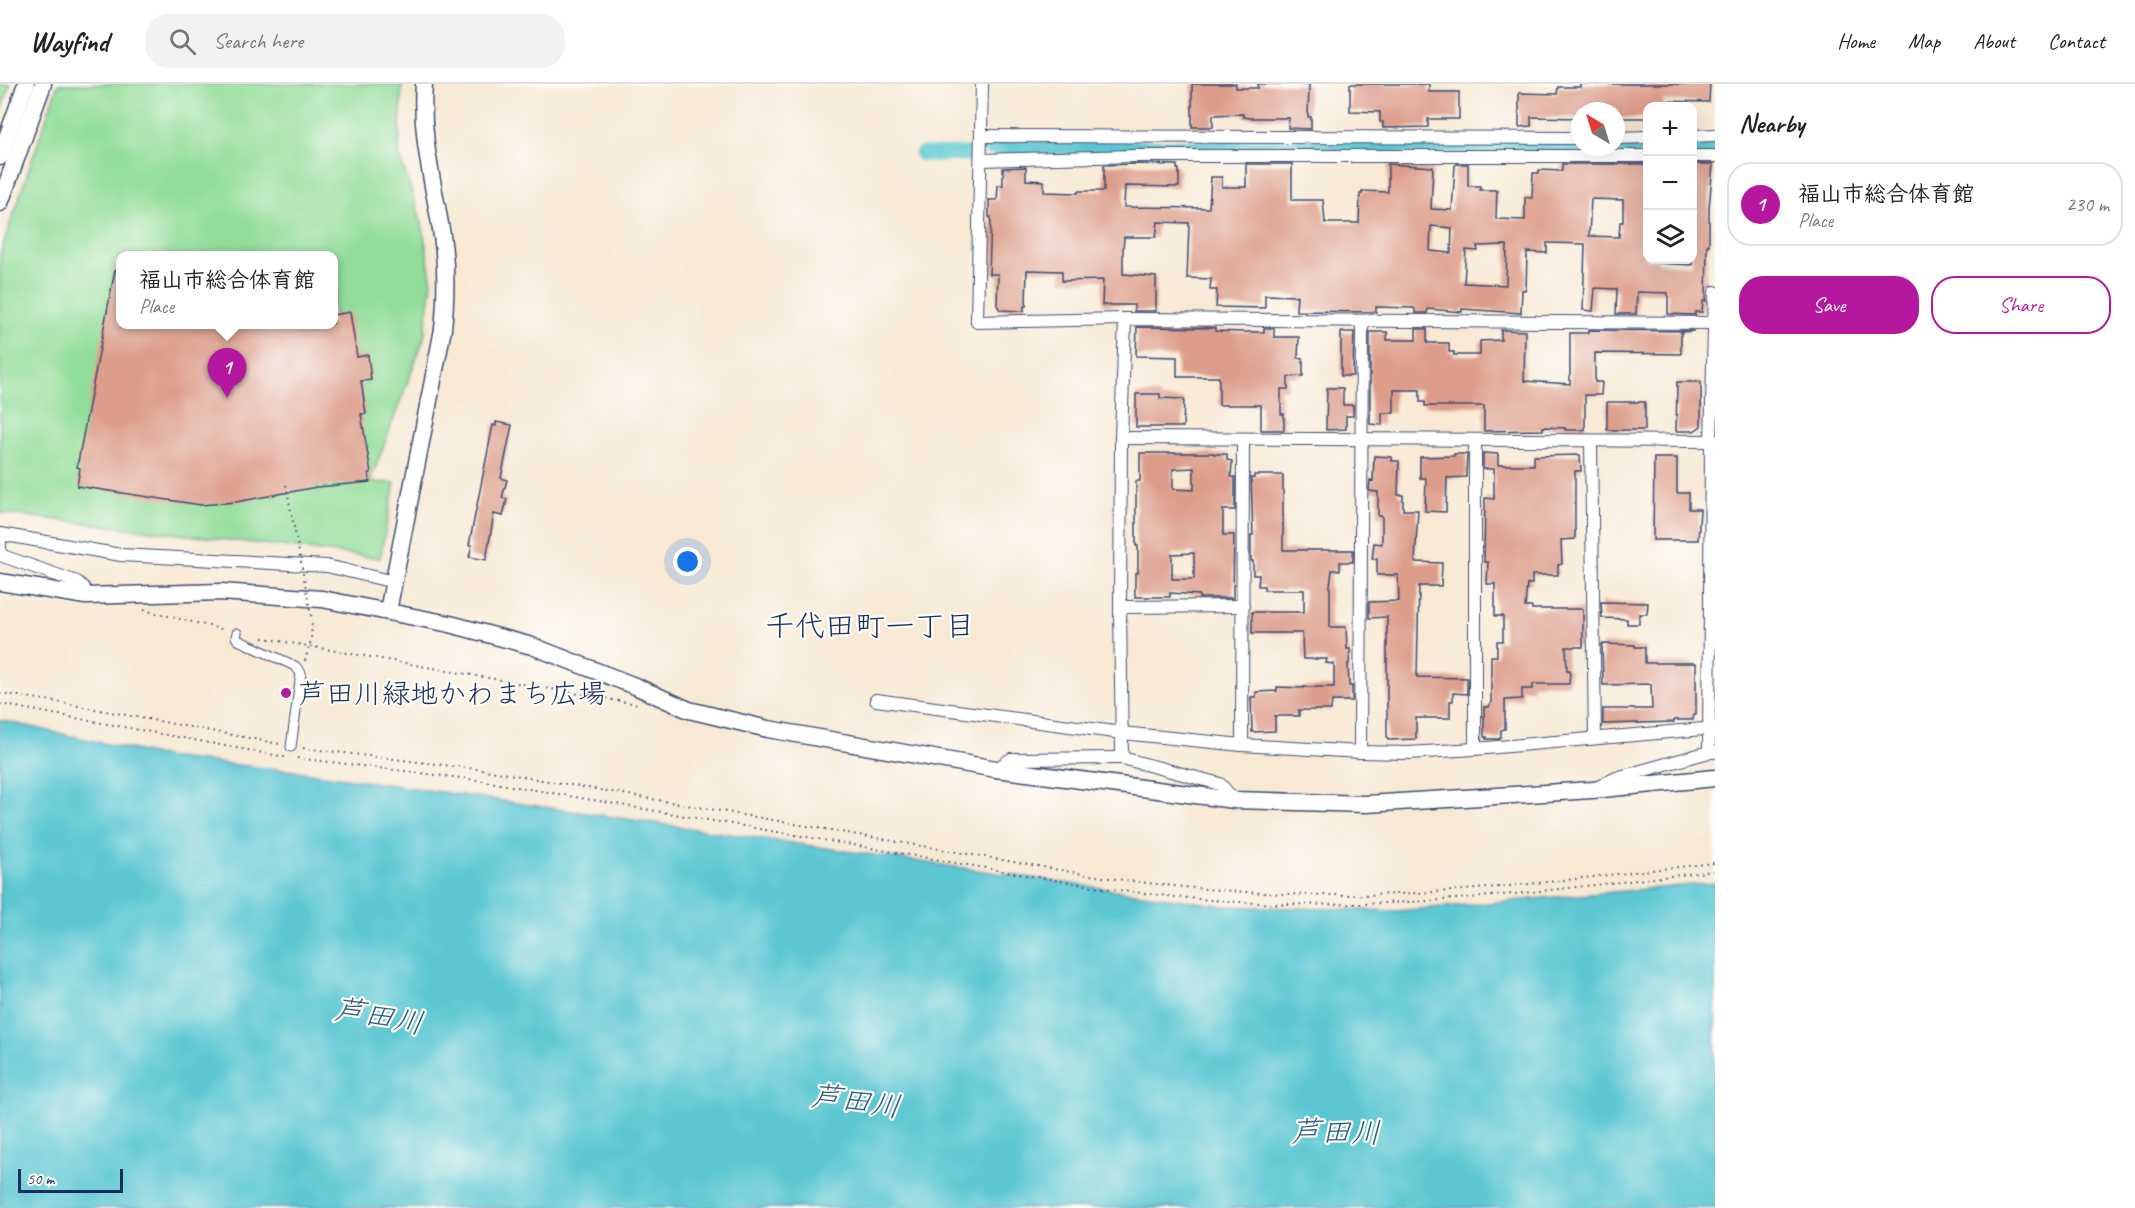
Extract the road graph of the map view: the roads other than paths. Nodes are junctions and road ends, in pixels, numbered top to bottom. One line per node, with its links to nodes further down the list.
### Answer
1 (26, 84): 14 (street)
2 (43, 84): 16 (street)
3 (424, 84): 30 (street)
4 (982, 84): 6 (street)
5 (1715, 135): 7 (street)
6 (981, 136): 9 (street); 15 (street)
7 (1697, 136)
8 (1643, 137): 10 (street)
9 (1571, 138)
10 (1625, 138)
11 (1643, 156): 15 (street)
12 (1697, 156): 13 (street)
13 (1715, 156)
14 (0, 157)
15 (981, 160): 18 (street)
16 (0, 203)
17 (1715, 292): 20 (street)
18 (1125, 319): 19 (street); 21 (street)
19 (1362, 321): 20 (street); 23 (street)
20 (1714, 323): 25 (street)
21 (1121, 438): 22 (street); 33 (street)
22 (1243, 440): 23 (street); 32 (street)
23 (1363, 441): 24 (street); 43 (street)
24 (1474, 441): 26 (street); 42 (street)
25 (1713, 441): 26 (street); 37 (street)
26 (1591, 442): 39 (street)
27 (0, 534): 30 (street)
28 (0, 542): 31 (street)
29 (0, 582): 31 (street)
30 (394, 582): 34 (street)
31 (86, 596): 34 (street)
32 (1243, 606): 33 (street); 40 (street)
33 (1120, 607): 38 (street)
34 (388, 611): 46 (street)
35 (237, 633): 41 (street)
36 (876, 700): 38 (street)
37 (1712, 728): 39 (street); 44 (street)
38 (1122, 733): 40 (street); 45 (street)
39 (1595, 738): 42 (street)
40 (1242, 745): 43 (street)
41 (291, 747)
42 (1475, 749): 43 (street)
43 (1360, 752)
44 (1712, 752): 48 (street)
45 (1122, 758): 46 (street); 49 (street)
46 (996, 769): 49 (street)
47 (1715, 778): 48 (street)
48 (1592, 790): 49 (street)
49 (1234, 801)

